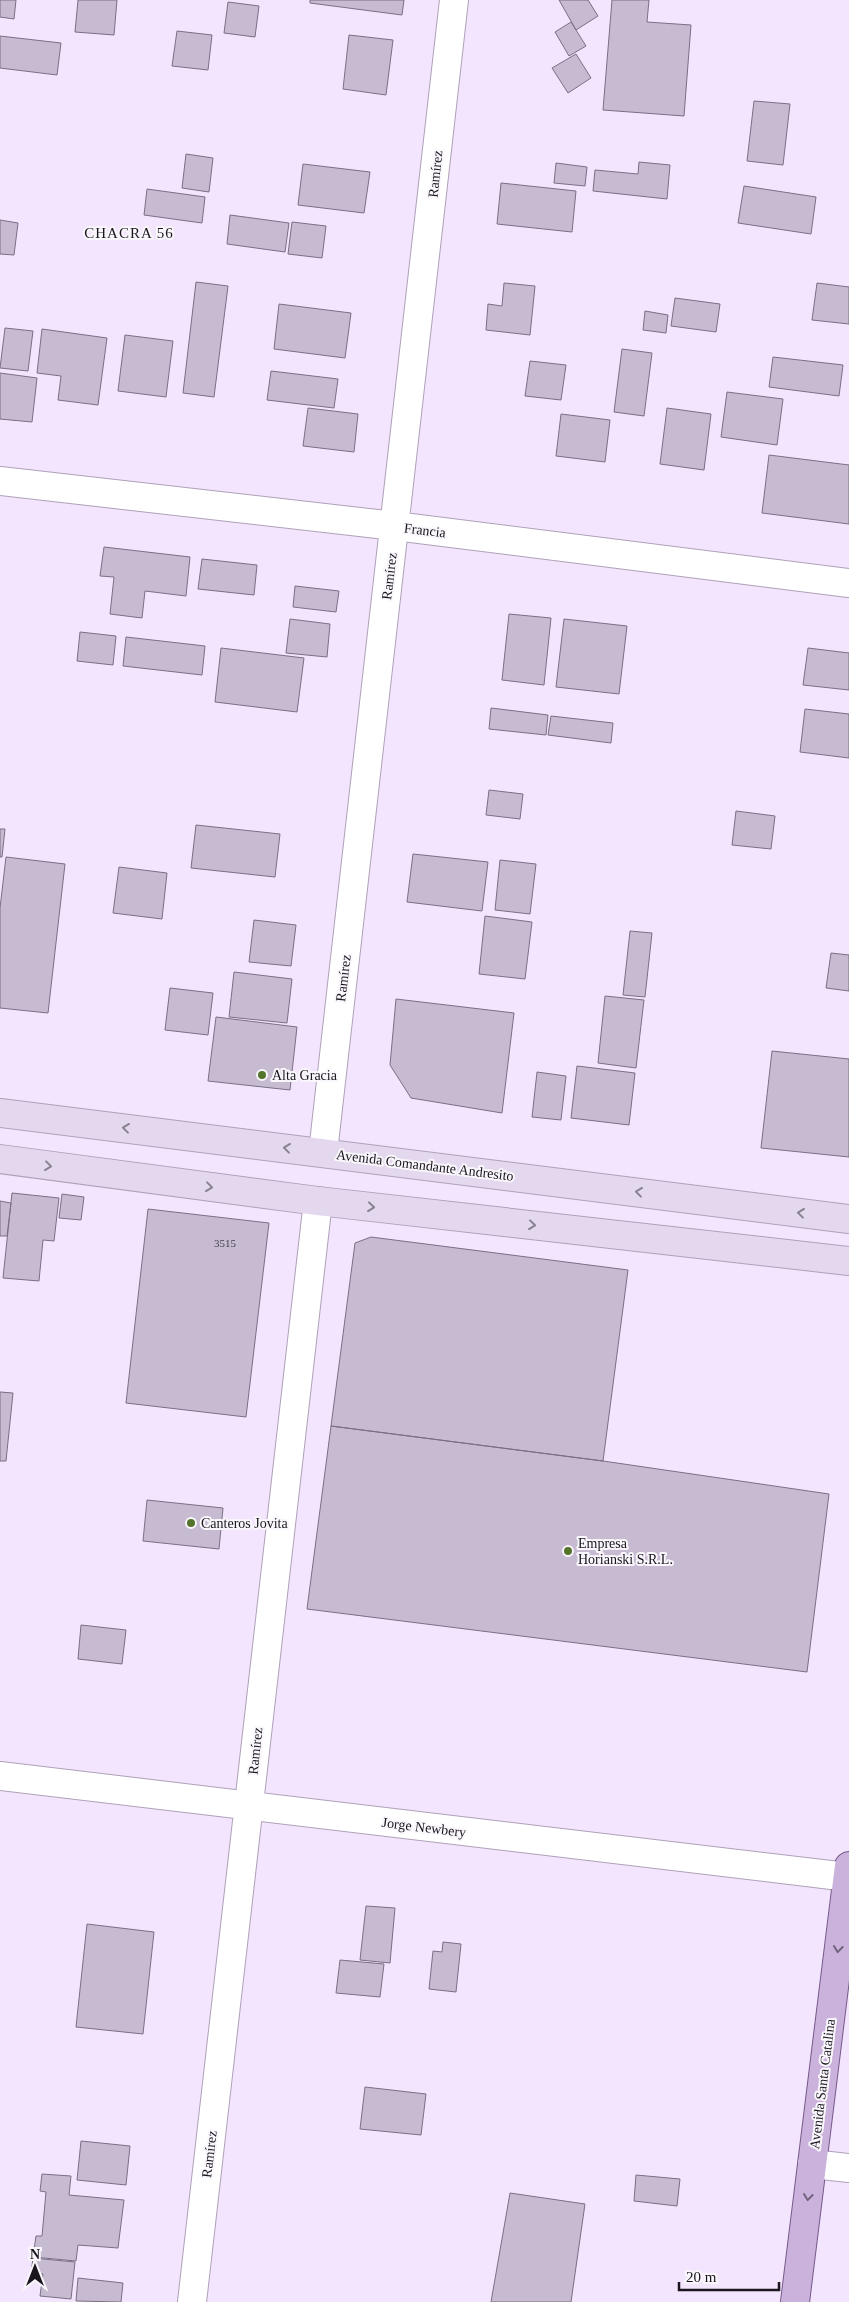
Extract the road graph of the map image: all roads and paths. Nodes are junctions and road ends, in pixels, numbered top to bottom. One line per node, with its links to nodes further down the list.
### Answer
1 (454, 0): 3 (street, Ramírez)
2 (0, 481): 3 (street, Francia)
3 (394, 526): 4 (street, Francia); 6 (street, Ramírez)
4 (849, 583)
5 (0, 1113): 6 (main road, Avenida Comandante Andresito, one-way to 5)
6 (323, 1152): 9 (main road, Avenida Comandante Andresito, one-way to 6)
7 (0, 1160): 8 (main road, one-way to 8)
8 (318, 1201): 10 (main road, one-way to 10); 12 (street, Ramírez)
9 (849, 1219)
10 (849, 1261)
11 (0, 1776): 12 (street, Jorge Newbery)
12 (249, 1806): 13 (street, Jorge Newbery); 16 (street, Ramírez)
13 (848, 1872): 14 (main road, Avenida Santa Catalina, one-way to 14)
14 (812, 2164): 15 (street); 17 (main road, Avenida Santa Catalina, one-way to 17)
15 (849, 2168)
16 (192, 2302)
17 (795, 2302)

